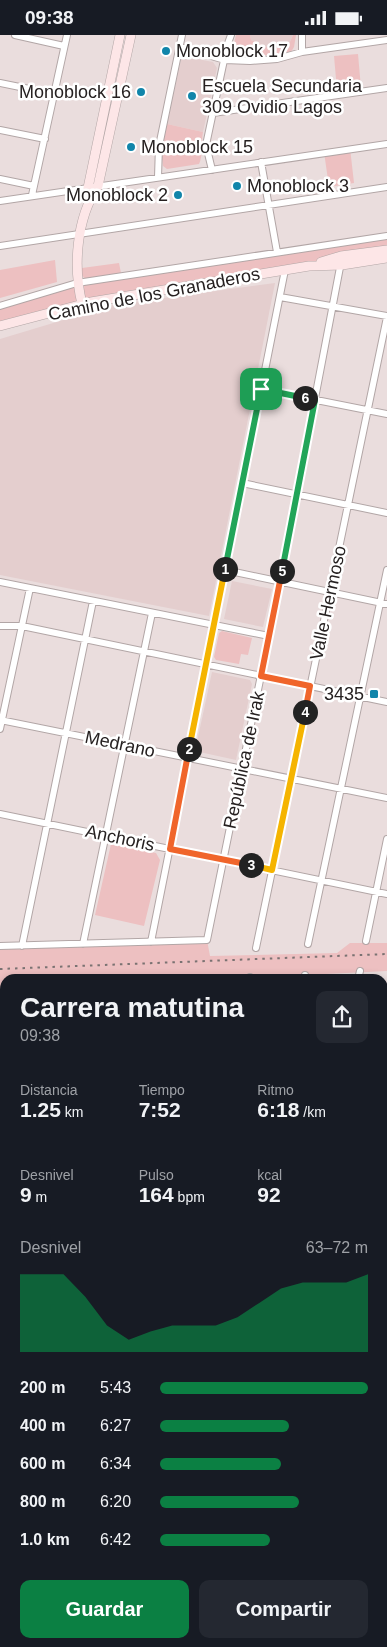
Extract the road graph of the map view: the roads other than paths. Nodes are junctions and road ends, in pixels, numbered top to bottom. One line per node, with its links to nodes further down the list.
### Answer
1 (17, 35): 9 (street)
2 (67, 35): 9 (street)
3 (120, 35): 27 (street)
4 (130, 35): 25 (street)
5 (182, 35): 10 (street)
6 (231, 35): 12 (street)
7 (302, 35): 11 (street)
8 (387, 40): 11 (street)
9 (64, 46): 15 (street)
10 (180, 47): 12 (street); 22 (street)
11 (302, 52): 12 (street)
12 (225, 60): 16 (street)
13 (0, 83): 15 (street)
14 (387, 89): 16 (street)
15 (54, 94): 18 (street)
16 (213, 113): 21 (street)
17 (0, 130): 18 (street)
18 (44, 139): 24 (street)
19 (387, 144): 20 (street)
20 (261, 162): 21 (street); 31 (street)
21 (212, 169): 22 (street)
22 (158, 177): 25 (street)
23 (0, 179): 24 (street)
24 (34, 186): 28 (street)
25 (98, 186): 27 (street); 29 (street)
26 (387, 187): 31 (street)
27 (88, 188): 28 (street); 29 (street)
28 (32, 195): 30 (street)
29 (89, 199): 32 (street)
30 (0, 201)
31 (270, 205): 32 (street); 36 (street)
32 (80, 235): 34 (street); 40 (street)
33 (387, 236): 36 (street)
34 (0, 246)
35 (387, 250): 38 (street, Camino de los Granaderos)
36 (277, 251): 40 (street)
37 (387, 258): 38 (street, Camino de los Granaderos)
38 (341, 260): 39 (street, Camino de los Granaderos); 44 (street, República de Irak)
39 (285, 270): 41 (street); 42 (street, Camino de los Granaderos)
40 (77, 283): 42 (street); 43 (street)
41 (280, 297): 44 (street); 47 (street)
42 (82, 304): 46 (street, Camino de los Granaderos)
43 (0, 306)
44 (333, 308): 45 (street); 48 (street, República de Irak)
45 (387, 317): 49 (street, Valle Hermoso)
46 (0, 326)
47 (261, 389): 48 (street); 51 (street)
48 (315, 400): 49 (street); 52 (street, República de Irak)
49 (368, 411): 50 (street); 53 (street, Valle Hermoso)
50 (387, 414)
51 (242, 483): 52 (street); 55 (street)
52 (296, 494): 53 (street); 58 (street, República de Irak)
53 (348, 505): 54 (street); 60 (street, Valle Hermoso)
54 (387, 513)
55 (225, 570): 58 (street); 64 (street)
56 (387, 570): 62 (street)
57 (0, 582): 59 (street)
58 (280, 582): 60 (street); 67 (street, República de Irak)
59 (30, 588): 61 (street); 65 (street)
60 (330, 592): 62 (street); 72 (street, Valle Hermoso)
61 (93, 601): 63 (street); 68 (street)
62 (383, 603): 73 (street)
63 (152, 613): 64 (street); 69 (street)
64 (214, 625): 67 (street); 70 (street)
65 (22, 626): 66 (street); 68 (street); 75 (street)
66 (0, 627)
67 (269, 636): 71 (street, República de Irak)
68 (85, 639): 69 (street); 77 (street)
69 (144, 652): 70 (street); 78 (street)
70 (206, 665): 71 (street); 79 (street)
71 (261, 676): 72 (street); 80 (street, República de Irak)
72 (310, 686): 73 (street); 81 (street, Valle Hermoso)
73 (360, 697): 74 (street); 82 (street)
74 (387, 702)
75 (1, 720): 76 (street); 77 (street, Medrano)
76 (0, 729)
77 (66, 733): 78 (street, Medrano); 85 (street)
78 (125, 745): 79 (street, Medrano); 86 (street)
79 (187, 758): 80 (street, Medrano); 88 (street)
80 (242, 769): 81 (street, Medrano); 89 (street, República de Irak)
81 (291, 779): 82 (street, Medrano); 90 (street, Valle Hermoso)
82 (341, 789): 83 (street, Medrano); 91 (street)
83 (387, 799)
84 (0, 813): 85 (street, Anchoris)
85 (47, 823): 86 (street, Anchoris); 99 (street)
86 (106, 835): 88 (street, Anchoris); 96 (street)
87 (387, 839): 92 (street)
88 (170, 849): 89 (street, Anchoris); 95 (street)
89 (223, 860): 90 (street, Anchoris); 95 (street, República de Irak)
90 (272, 870): 91 (street, Anchoris); 100 (street, Valle Hermoso)
91 (322, 880): 92 (street, Anchoris); 97 (street)
92 (376, 891): 93 (street, Anchoris); 94 (street)
93 (387, 894)
94 (366, 941)
95 (151, 942): 96 (street)
96 (84, 944): 99 (street)
97 (308, 944)
98 (0, 946): 99 (street)
99 (22, 946)
100 (256, 948)
101 (360, 971): 102 (street)
102 (359, 974)

